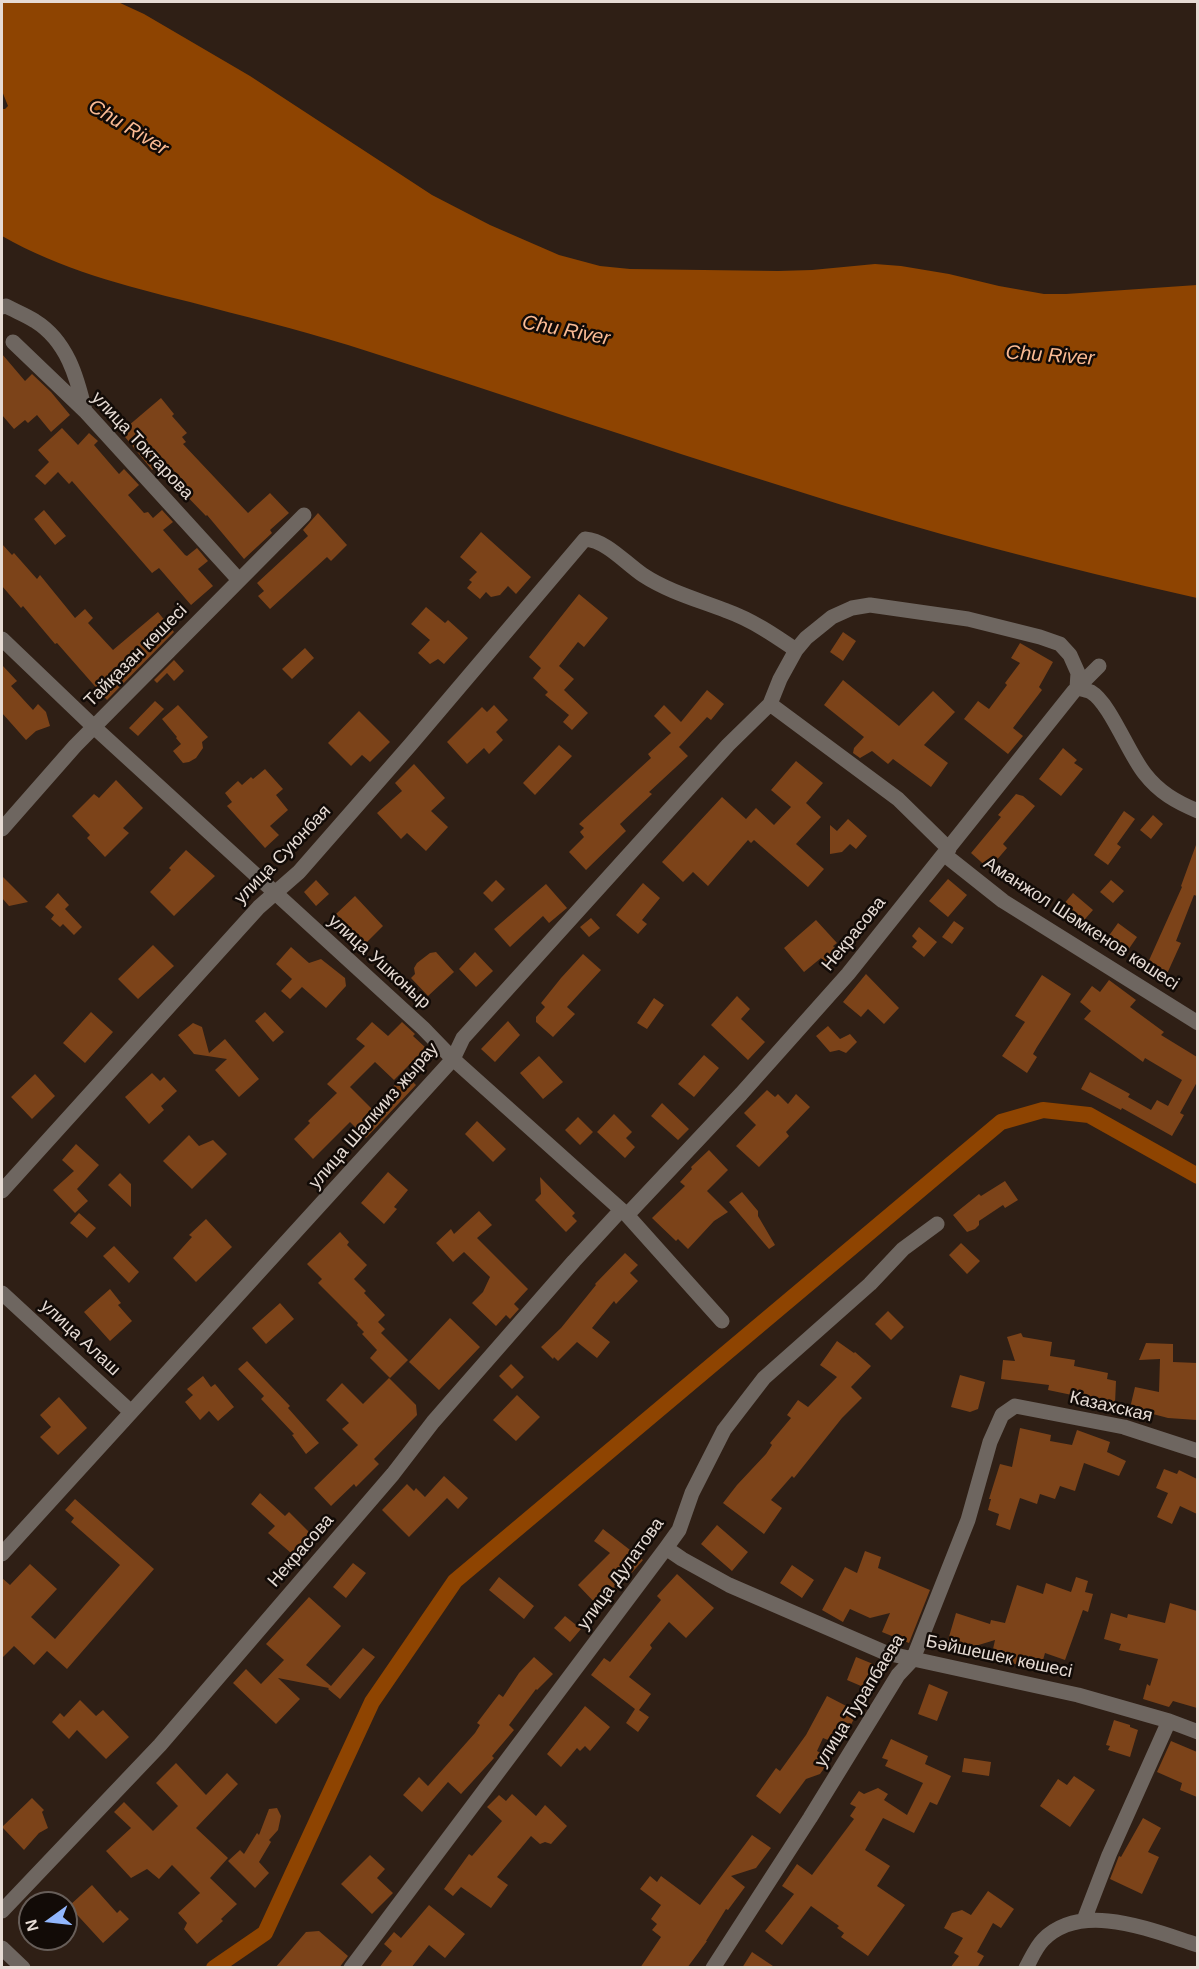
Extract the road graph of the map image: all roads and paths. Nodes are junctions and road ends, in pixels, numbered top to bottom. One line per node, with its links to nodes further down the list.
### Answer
1 (2, 307): 3 (street)
2 (13, 342): 3 (street, улица Токтарова)
3 (86, 411): 5 (street, улица Токтарова)
4 (304, 514): 5 (street, Тайқазан көшесі)
5 (239, 580): 11 (street, Тайқазан көшесі)
6 (2, 639): 11 (street, улица Ушконыр)
7 (796, 650): 9 (street, улица Шалкииз жырау); 10 (street, улица Шалкииз жырау); 15 (street, улица Суюнбая)
8 (1099, 666): 9 (street, Некрасова)
9 (1077, 688): 12 (street); 14 (street, Некрасова)
10 (770, 704): 14 (street, Аманжол Шәмкенов көшесі); 17 (street, улица Шалкииз жырау)
11 (94, 727): 13 (street, Тайқазан көшесі); 15 (street, улица Ушконыр)
12 (1197, 811)
13 (2, 829)
14 (947, 852): 16 (street, Аманжол Шәмкенов көшесі); 19 (street, Некрасова)
15 (274, 893): 17 (street, улица Ушконыр); 18 (street, улица Суюнбая)
16 (1197, 1023)
17 (453, 1059): 19 (street, улица Ушконыр); 24 (street, улица Шалкииз жырау)
18 (2, 1191)
19 (624, 1213): 22 (street, улица Ушконыр); 31 (street, Некрасова)
20 (937, 1224): 26 (street, улица Дулатова)
21 (2, 1293): 24 (street, улица Алаш)
22 (722, 1321)
23 (1015, 1406): 25 (street, Казахская); 28 (street, улица Турапбаева)
24 (131, 1412): 27 (street, улица Шалкииз жырау)
25 (1197, 1450)
26 (666, 1548): 28 (street, Бәйшешек көшесі); 36 (street, улица Дулатова)
27 (2, 1554)
28 (913, 1659): 29 (street, Бәйшешек көшесі); 37 (street, улица Турапбаева)
29 (1169, 1721): 30 (street, Бәйшешек көшесі); 32 (street)
30 (1197, 1732)
31 (2, 1911)
32 (1084, 1920): 33 (street); 38 (street)
33 (1197, 1945)
34 (2, 1948): 35 (street)
35 (23, 1968)
36 (351, 1968)
37 (713, 1968)
38 (1026, 1968)

